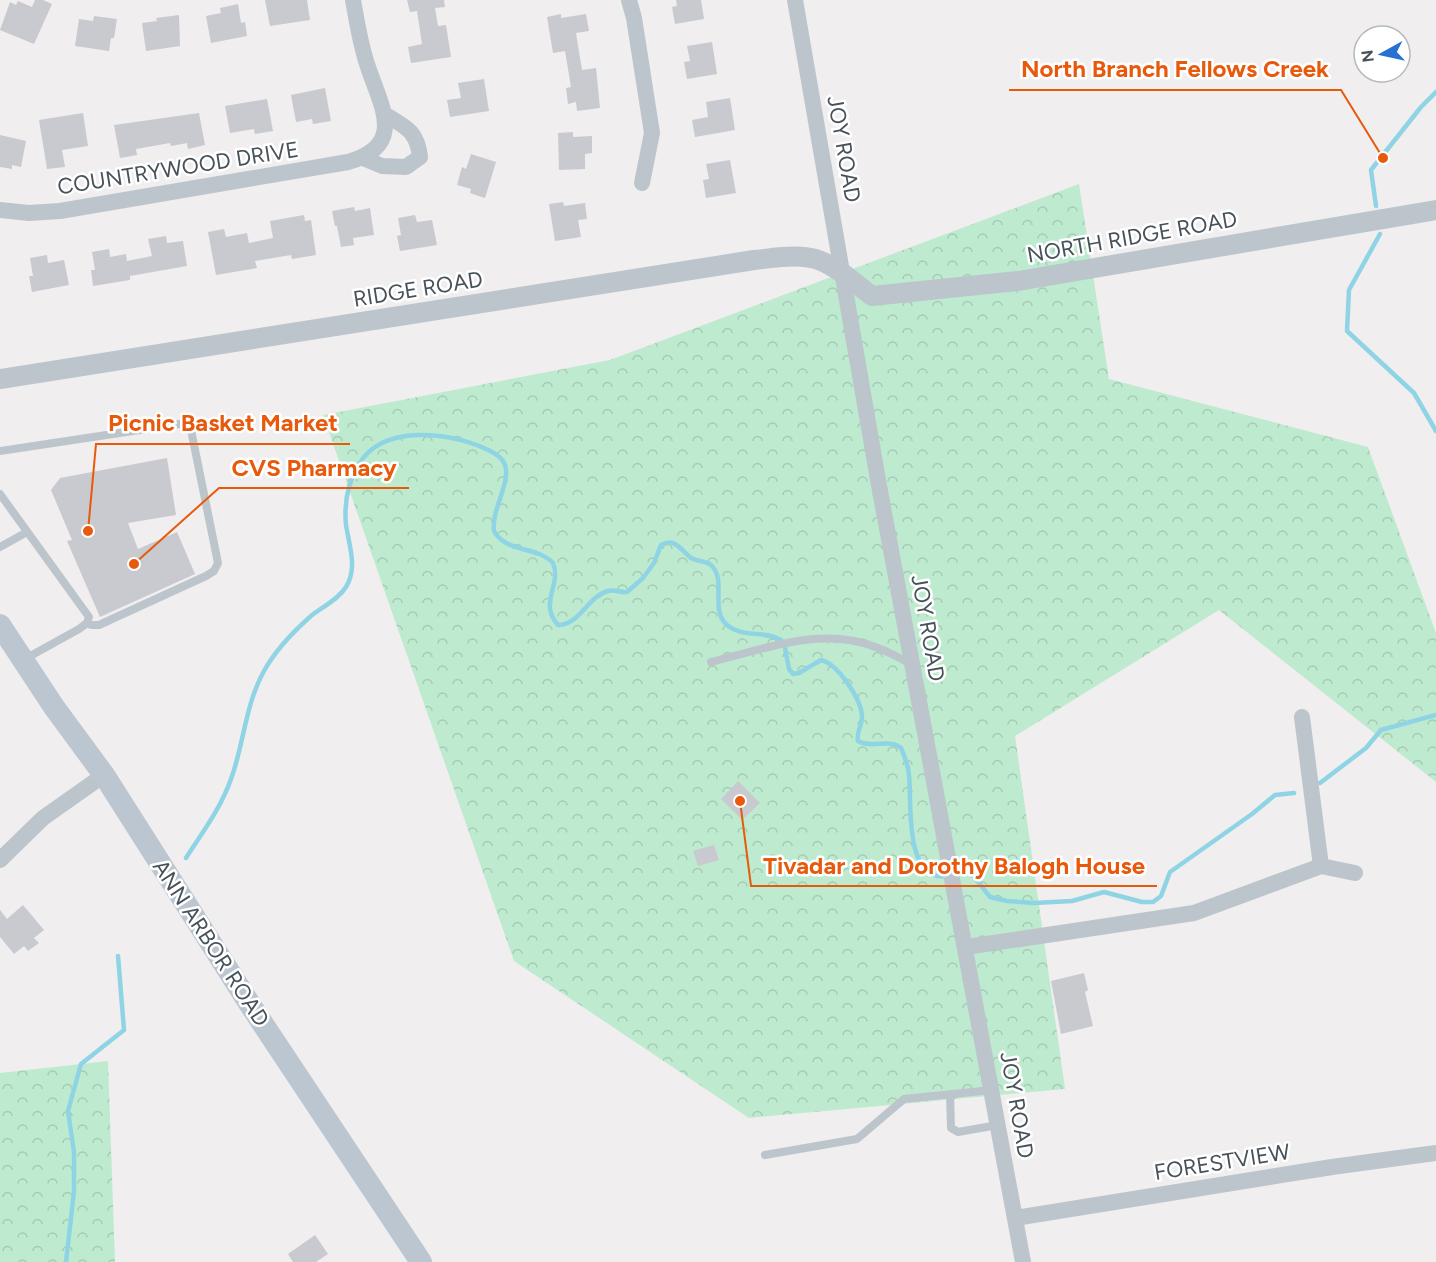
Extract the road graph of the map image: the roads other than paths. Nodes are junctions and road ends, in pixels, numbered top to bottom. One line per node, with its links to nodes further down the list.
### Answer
1 (353, 0): 4 (street)
2 (629, 0): 6 (street)
3 (795, 0): 9 (street, JOY ROAD)
4 (386, 115): 5 (street); 5 (street, COUNTRYWOOD DRIVE)
5 (363, 158): 7 (street, COUNTRYWOOD DRIVE)
6 (642, 183)
7 (0, 210)
8 (1436, 210): 9 (street, NORTH RIDGE ROAD)
9 (842, 273): 10 (street, RIDGE ROAD); 19 (street, JOY ROAD)
10 (0, 379)
11 (0, 451): 15 (lane)
12 (0, 494): 13 (lane)
13 (27, 532): 14 (lane); 15 (lane)
14 (0, 547)
15 (87, 623): 17 (lane)
16 (0, 625): 17 (main road, ANN ARBOR ROAD)
17 (23, 660): 21 (main road, ANN ARBOR ROAD)
18 (711, 662): 19 (lane)
19 (911, 664): 25 (street, JOY ROAD)
20 (1302, 717): 23 (street)
21 (104, 775): 22 (street); 32 (main road, ANN ARBOR ROAD)
22 (0, 860)
23 (1321, 866): 24 (street); 25 (street)
24 (1355, 873)
25 (966, 947): 26 (street, JOY ROAD)
26 (992, 1090): 27 (lane); 28 (street, JOY ROAD)
27 (950, 1094): 28 (lane); 30 (lane)
28 (998, 1125): 31 (street, JOY ROAD)
29 (1436, 1153): 31 (street, FORESTVIEW)
30 (765, 1155)
31 (1015, 1218): 33 (street, JOY ROAD)
32 (421, 1262)
33 (1023, 1262)

